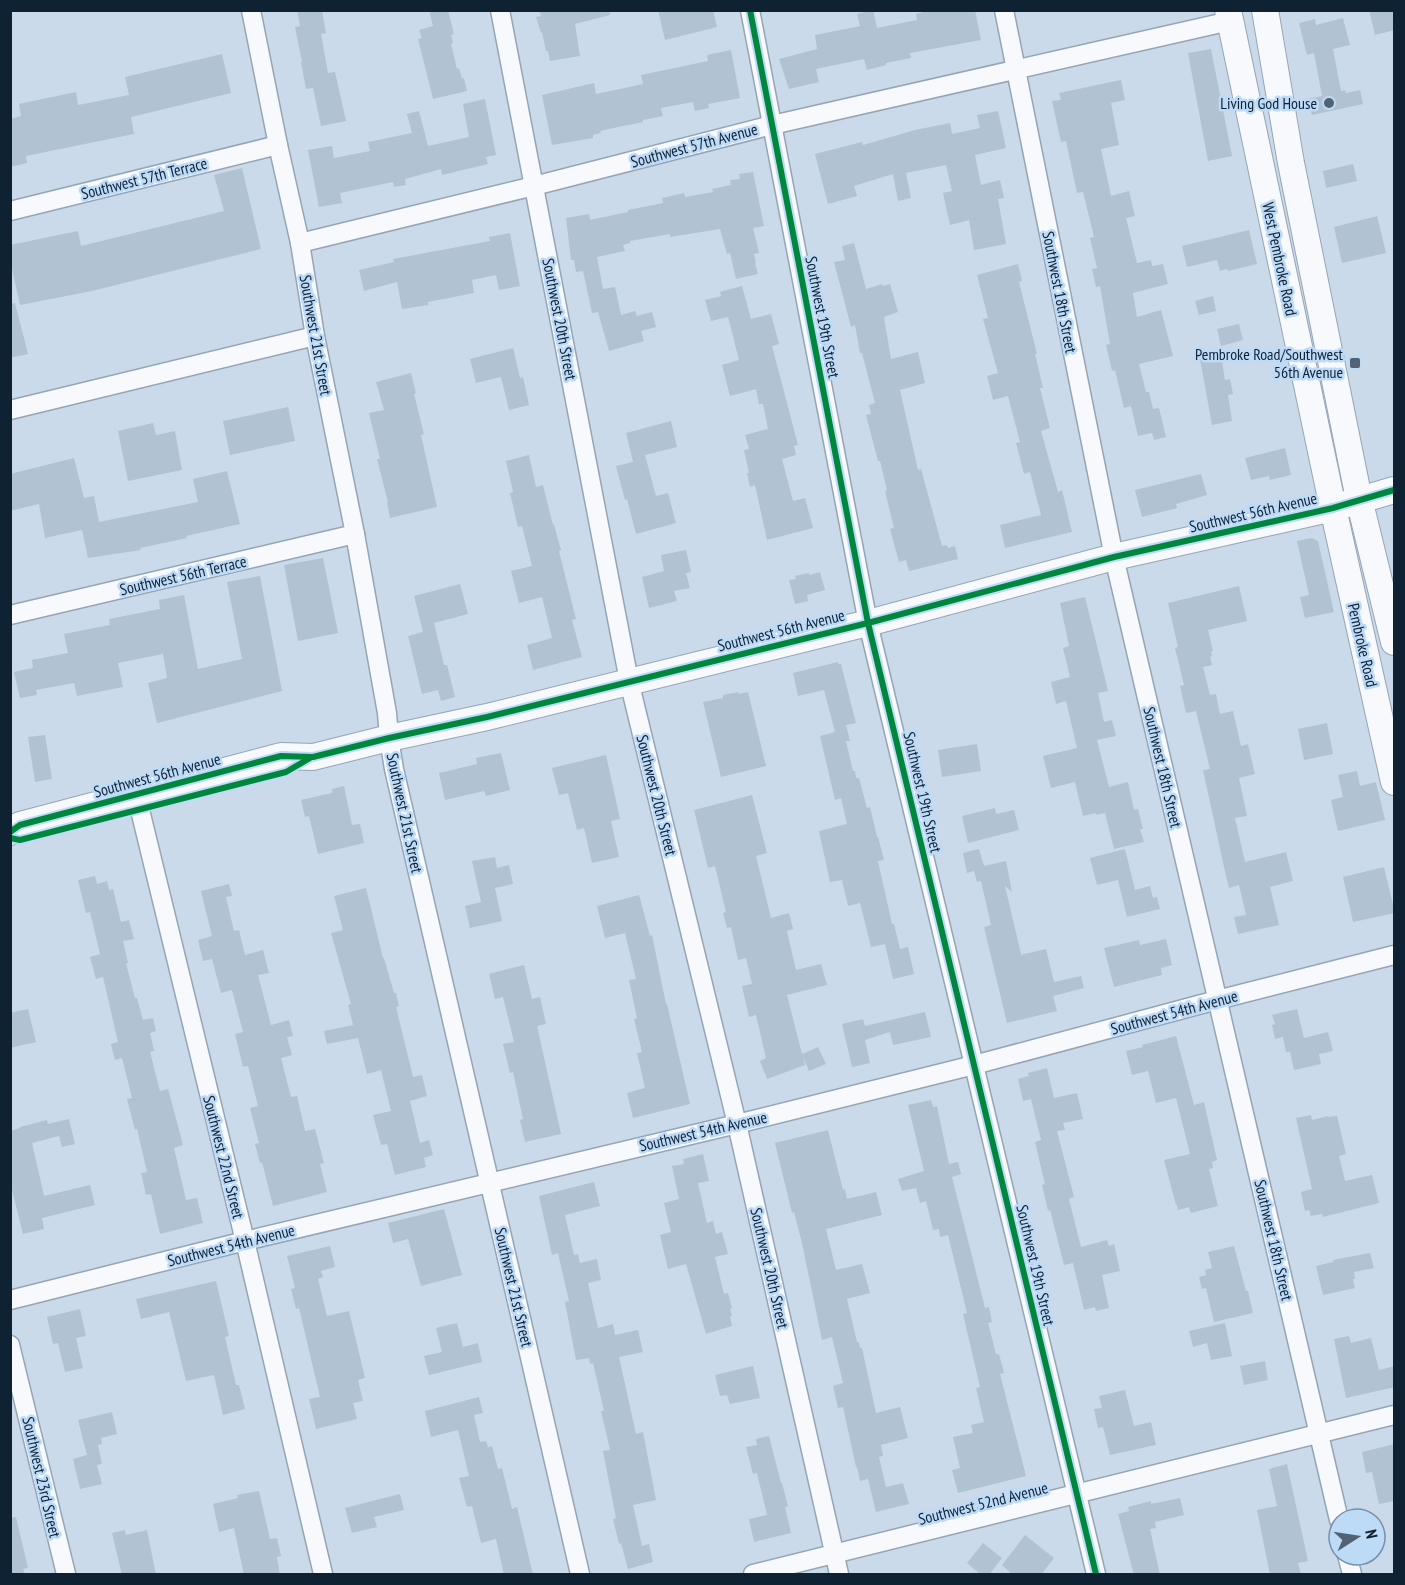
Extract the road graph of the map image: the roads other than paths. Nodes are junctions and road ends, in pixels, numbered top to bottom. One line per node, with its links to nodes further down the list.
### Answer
1 (250, 10): 9 (street, Southwest 21st Street)
2 (500, 10): 11 (street, Southwest 20th Street)
3 (750, 10): 8 (street, Southwest 19th Street)
4 (1004, 10): 7 (street, Southwest 18th Street)
5 (1265, 10): 10 (street, West Pembroke Road)
6 (1229, 16): 7 (street, Southwest 57th Avenue); 10 (street); 18 (street, West Pembroke Road)
7 (1016, 70): 8 (street, Southwest 57th Avenue); 20 (street, Southwest 18th Street)
8 (772, 125): 11 (street, Southwest 57th Avenue); 22 (street, Southwest 19th Street)
9 (278, 145): 12 (street, Southwest 57th Terrace); 13 (street, Southwest 21st Street)
10 (1291, 163): 17 (street, West Pembroke Road)
11 (534, 186): 13 (street, Southwest 57th Avenue); 24 (street, Southwest 20th Street)
12 (10, 211)
13 (300, 243): 14 (street, Southwest 21st Street)
14 (315, 336): 15 (street); 19 (street, Southwest 21st Street)
15 (10, 410)
16 (1395, 490): 17 (street, Southwest 56th Avenue)
17 (1359, 499): 18 (street, Southwest 56th Avenue); 23 (street, Pembroke Road)
18 (1333, 508): 20 (street, Southwest 56th Avenue); 27 (street, Pembroke Road)
19 (355, 534): 21 (street, Southwest 56th Terrace); 25 (street, Southwest 21st Street)
20 (1114, 557): 22 (street, Southwest 56th Avenue); 32 (street, Southwest 18th Street)
21 (10, 615)
22 (868, 622): 24 (street, Southwest 56th Avenue); 33 (street, Southwest 19th Street)
23 (1395, 642)
24 (629, 681): 25 (street, Southwest 56th Avenue); 34 (street, Southwest 20th Street)
25 (389, 738): 26 (street, Southwest 56th Avenue); 35 (street, Southwest 21st Street)
26 (313, 757): 28 (street, Southwest 56th Avenue); 29 (street, Southwest 56th Avenue)
27 (1394, 780)
28 (140, 810): 30 (street, Southwest 56th Avenue); 36 (street, Southwest 22nd Street)
29 (10, 832)
30 (10, 838)
31 (1395, 955): 32 (street, Southwest 54th Avenue)
32 (1217, 1000): 33 (street, Southwest 54th Avenue); 40 (street, Southwest 18th Street)
33 (974, 1065): 34 (street, Southwest 54th Avenue); 41 (street, Southwest 19th Street)
34 (737, 1124): 35 (street, Southwest 54th Avenue); 43 (street, Southwest 20th Street)
35 (490, 1182): 36 (street, Southwest 54th Avenue); 46 (street, Southwest 21st Street)
36 (244, 1241): 37 (street, Southwest 54th Avenue); 45 (street, Southwest 22nd Street)
37 (10, 1300)
38 (10, 1345): 44 (street, Southwest 23rd Street)
39 (1395, 1415): 40 (street, Southwest 52nd Avenue)
40 (1318, 1433): 41 (street, Southwest 52nd Avenue); 42 (street, Southwest 18th Street)
41 (1077, 1494): 43 (street, Southwest 52nd Avenue); 49 (street, Southwest 19th Street)
42 (1336, 1507)
43 (834, 1555): 47 (street, Southwest 52nd Avenue); 48 (street, Southwest 20th Street)
44 (66, 1575)
45 (323, 1575)
46 (580, 1575)
47 (753, 1575)
48 (839, 1575)
49 (1096, 1575)

